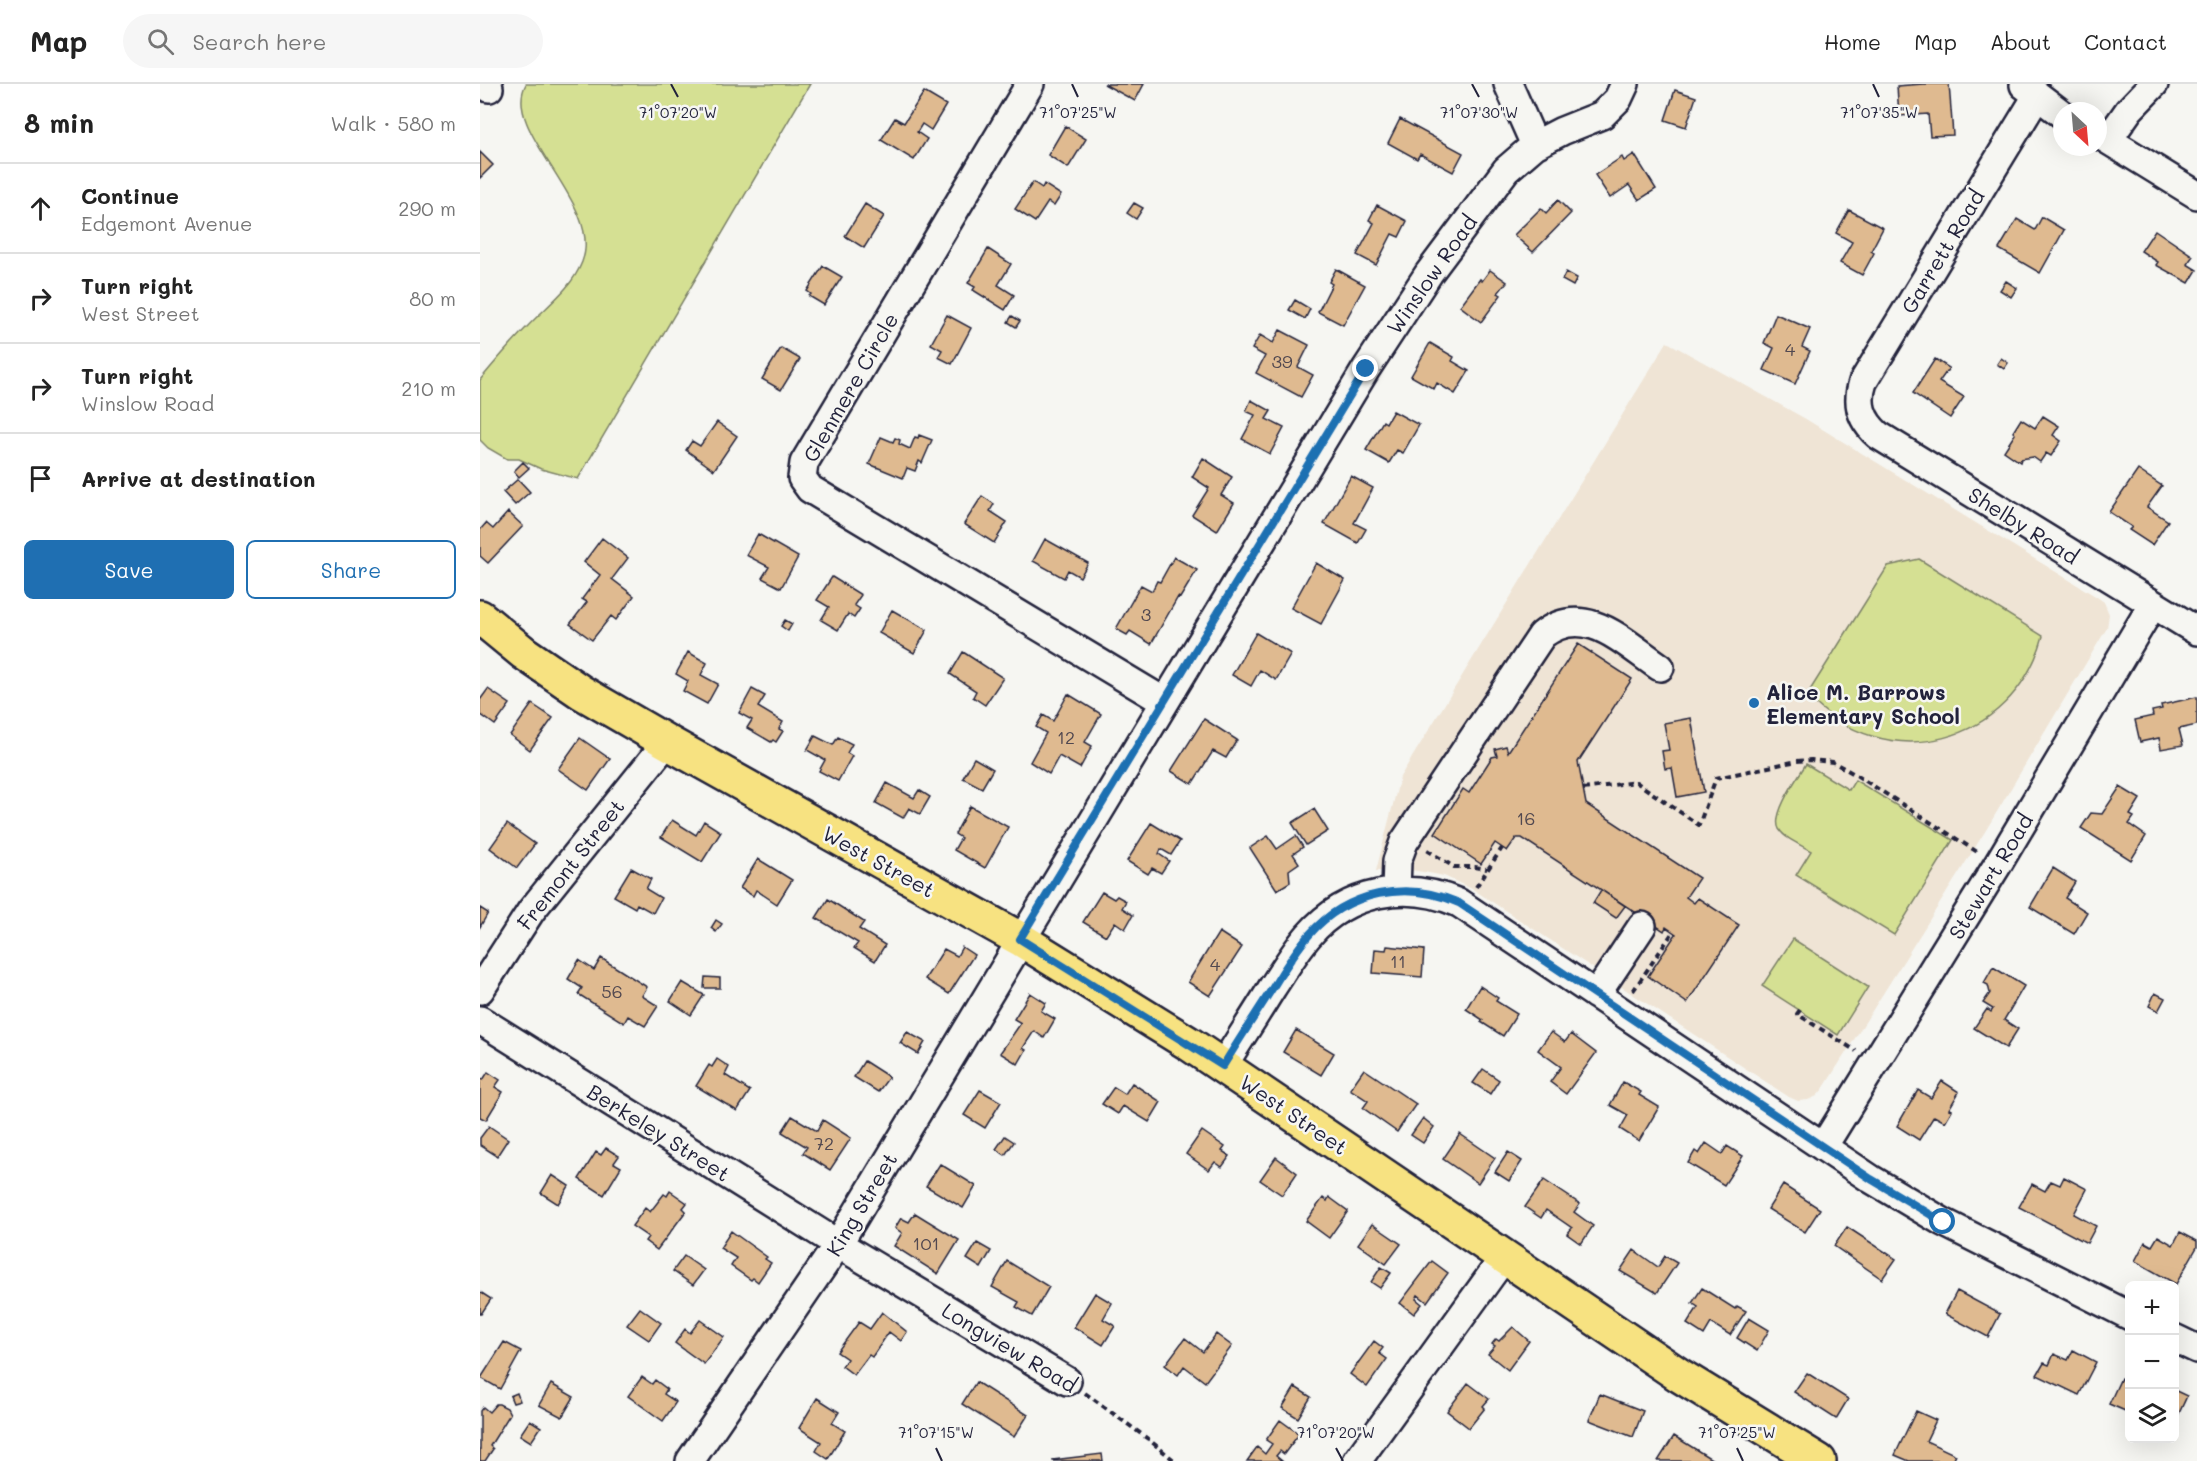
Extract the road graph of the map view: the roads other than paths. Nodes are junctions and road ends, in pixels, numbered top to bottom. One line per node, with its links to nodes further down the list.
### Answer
1 (1030, 84): 16 (street, Glenmere Circle)
2 (1508, 84): 9 (street)
3 (1625, 84): 9 (street, Winslow Road)
4 (2154, 84): 7 (street)
5 (2030, 90): 6 (street); 11 (street, Garrett Road)
6 (2053, 107)
7 (2107, 133)
8 (2107, 139): 10 (street)
9 (1535, 146): 16 (street, Winslow Road)
10 (2197, 195)
11 (1860, 411): 12 (street, Shelby Road)
12 (2153, 604): 14 (street, Shelby Road); 25 (street, Stewart Road)
13 (480, 617): 17 (main road, West Street)
14 (2197, 631)
15 (1660, 667): 18 (street)
16 (1165, 702): 20 (street, Winslow Road)
17 (667, 742): 20 (main road, West Street); 21 (street, Fremont Street)
18 (1396, 891): 22 (street); 24 (street)
19 (1642, 926): 22 (street)
20 (1020, 939): 24 (main road, West Street); 26 (street, King Street)
21 (480, 990)
22 (1596, 995): 25 (street)
23 (480, 1020): 26 (street, Berkeley Street)
24 (1223, 1066): 27 (main road, West Street)
25 (1823, 1147): 28 (street)
26 (838, 1244): 31 (street, Longview Road); 32 (street, King Street)
27 (1505, 1256): 33 (street); 34 (main road, West Street)
28 (2125, 1313)
29 (2179, 1340): 30 (street)
30 (2197, 1349)
31 (1067, 1381)
32 (690, 1461)
33 (1358, 1461)
34 (1819, 1461)

